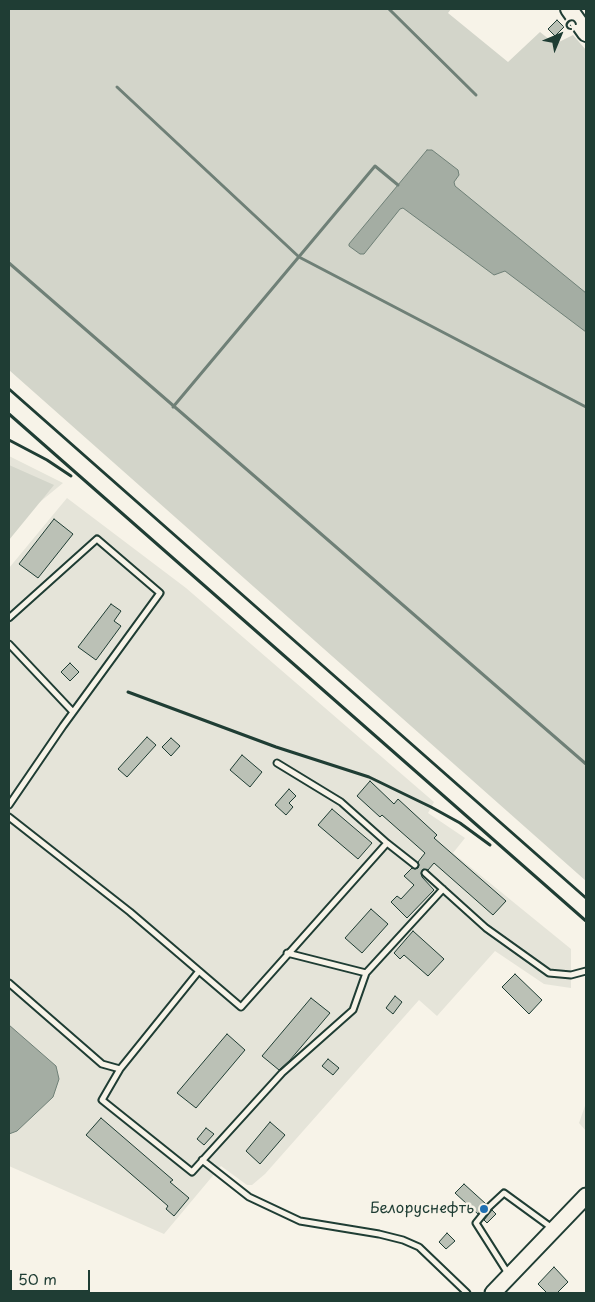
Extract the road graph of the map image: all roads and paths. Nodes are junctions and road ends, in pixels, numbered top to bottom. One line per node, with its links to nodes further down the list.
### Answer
1 (569, 9): 2 (main road)
2 (586, 33)
3 (9, 618): 5 (lane)
4 (9, 644): 5 (lane)
5 (73, 712): 7 (lane)
6 (277, 763): 9 (lane)
7 (9, 805)
8 (9, 816): 14 (lane)
9 (387, 843): 10 (lane); 13 (lane)
10 (415, 864)
11 (425, 873): 12 (lane)
12 (443, 889): 15 (lane); 16 (lane)
13 (287, 953): 14 (lane); 16 (lane)
14 (199, 971): 18 (lane)
15 (586, 971)
16 (366, 973): 19 (lane)
17 (9, 983): 18 (lane)
18 (120, 1069): 19 (lane)
19 (202, 1160): 23 (lane)
20 (586, 1196): 21 (main road)
21 (554, 1229): 22 (main road); 22 (lane)
22 (510, 1275): 24 (main road)
23 (467, 1293)
24 (493, 1293)

